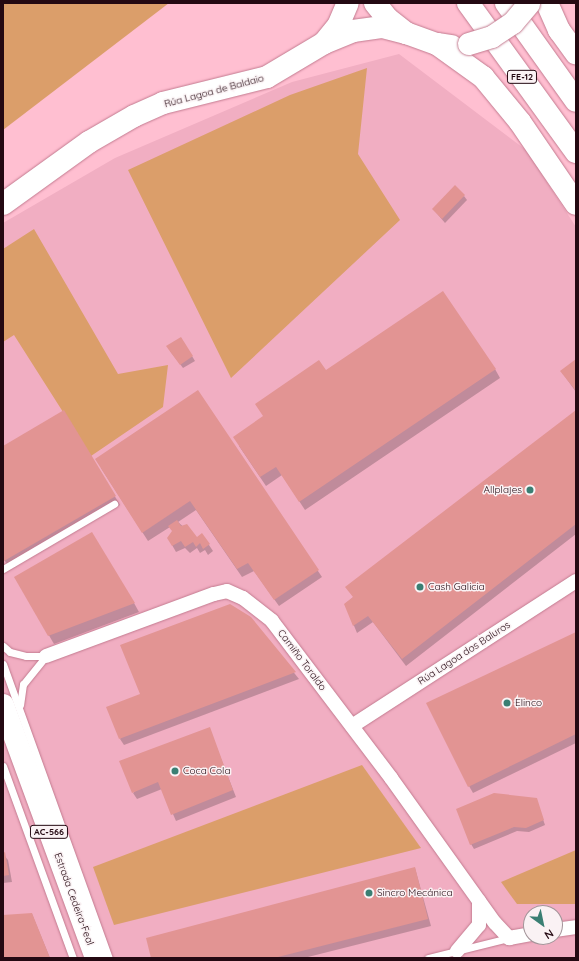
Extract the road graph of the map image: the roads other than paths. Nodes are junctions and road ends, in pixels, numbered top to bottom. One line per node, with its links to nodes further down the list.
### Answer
1 (348, 3): 7 (main road)
2 (375, 3): 6 (main road)
3 (468, 3): 11 (main road, FE-12)
4 (506, 3): 10 (main road, FE-12)
5 (535, 3): 8 (main road, bridge); 9 (main road)
6 (406, 33): 7 (main road); 8 (main road)
7 (324, 43): 12 (main road, Rúa Lagoa de Baldaio)
8 (437, 44): 13 (main road)
9 (576, 53)
10 (576, 101)
11 (576, 152)
12 (3, 204)
13 (576, 204)
14 (114, 504): 15 (lane)
15 (3, 569)
16 (576, 580): 21 (street, Rúa Lagoa dos Baluros)
17 (3, 646): 18 (lane, Camiño Toraldo)
18 (46, 656): 20 (lane); 21 (street, Camiño Toraldo)
19 (3, 664): 20 (lane)
20 (11, 705): 32 (main road, Estrada Cedeira-Feal / AC-566); 33 (lane)
21 (352, 726): 24 (street, Camiño Toraldo)
22 (3, 745): 31 (main road, Estrada Cedeira-Feal / AC-566)
23 (3, 766): 30 (lane)
24 (478, 898): 28 (street, Camiño Toraldo); 29 (street)
25 (576, 927): 26 (street)
26 (563, 929)
27 (523, 935): 28 (street)
28 (509, 938): 29 (lane)
29 (457, 951): 34 (lane)
30 (73, 958)
31 (83, 958)
32 (96, 958)
33 (108, 958)
34 (428, 958)

